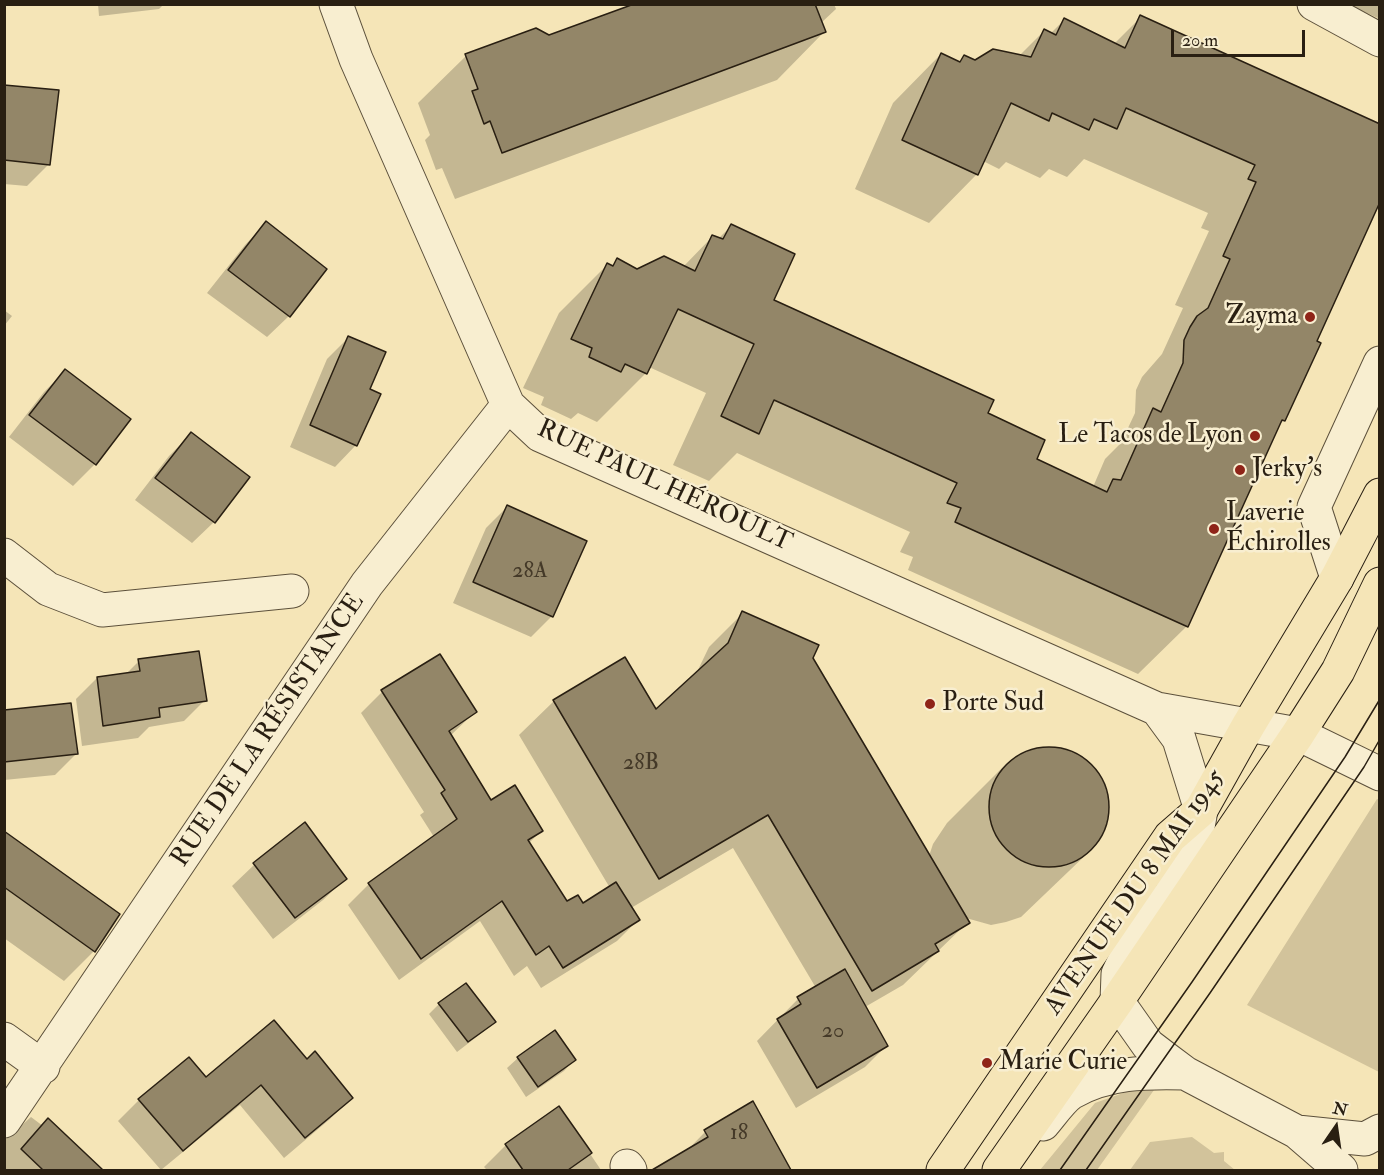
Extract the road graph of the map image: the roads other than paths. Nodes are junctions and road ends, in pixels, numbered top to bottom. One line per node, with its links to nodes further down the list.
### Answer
1 (336, 4): 5 (street, RUE PAUL HÉROULT)
2 (1314, 4): 3 (street)
3 (1380, 40)
4 (1380, 363): 8 (street)
5 (508, 405): 11 (street, RUE PAUL HÉROULT); 18 (street, RUE DE LA RÉSISTANCE)
6 (1380, 495): 8 (main road, AVENUE DU 8 MAI 1945)
7 (4, 555): 10 (street)
8 (1337, 578): 12 (main road, AVENUE DU 8 MAI 1945)
9 (1380, 584): 13 (main road, AVENUE DU 8 MAI 1945)
10 (292, 591)
11 (1157, 709): 12 (street, RUE PAUL HÉROULT); 15 (street, RUE PAUL HÉROULT)
12 (1248, 726): 13 (street, RUE PAUL HÉROULT); 15 (main road, AVENUE DU 8 MAI 1945)
13 (1298, 734): 14 (street, RUE PAUL HÉROULT); 16 (main road, AVENUE DU 8 MAI 1945)
14 (1380, 774)
15 (1201, 810): 16 (street); 23 (main road, AVENUE DU 8 MAI 1945)
16 (1117, 1001): 19 (street); 24 (main road, AVENUE DU 8 MAI 1945)
17 (4, 1039): 18 (street)
18 (43, 1066): 20 (street, RUE DE LA RÉSISTANCE)
19 (1185, 1073): 22 (street); 24 (street)
20 (4, 1121)
21 (1380, 1131): 22 (street)
22 (1297, 1132): 25 (street)
23 (944, 1170)
24 (1000, 1170)
25 (1341, 1170)

